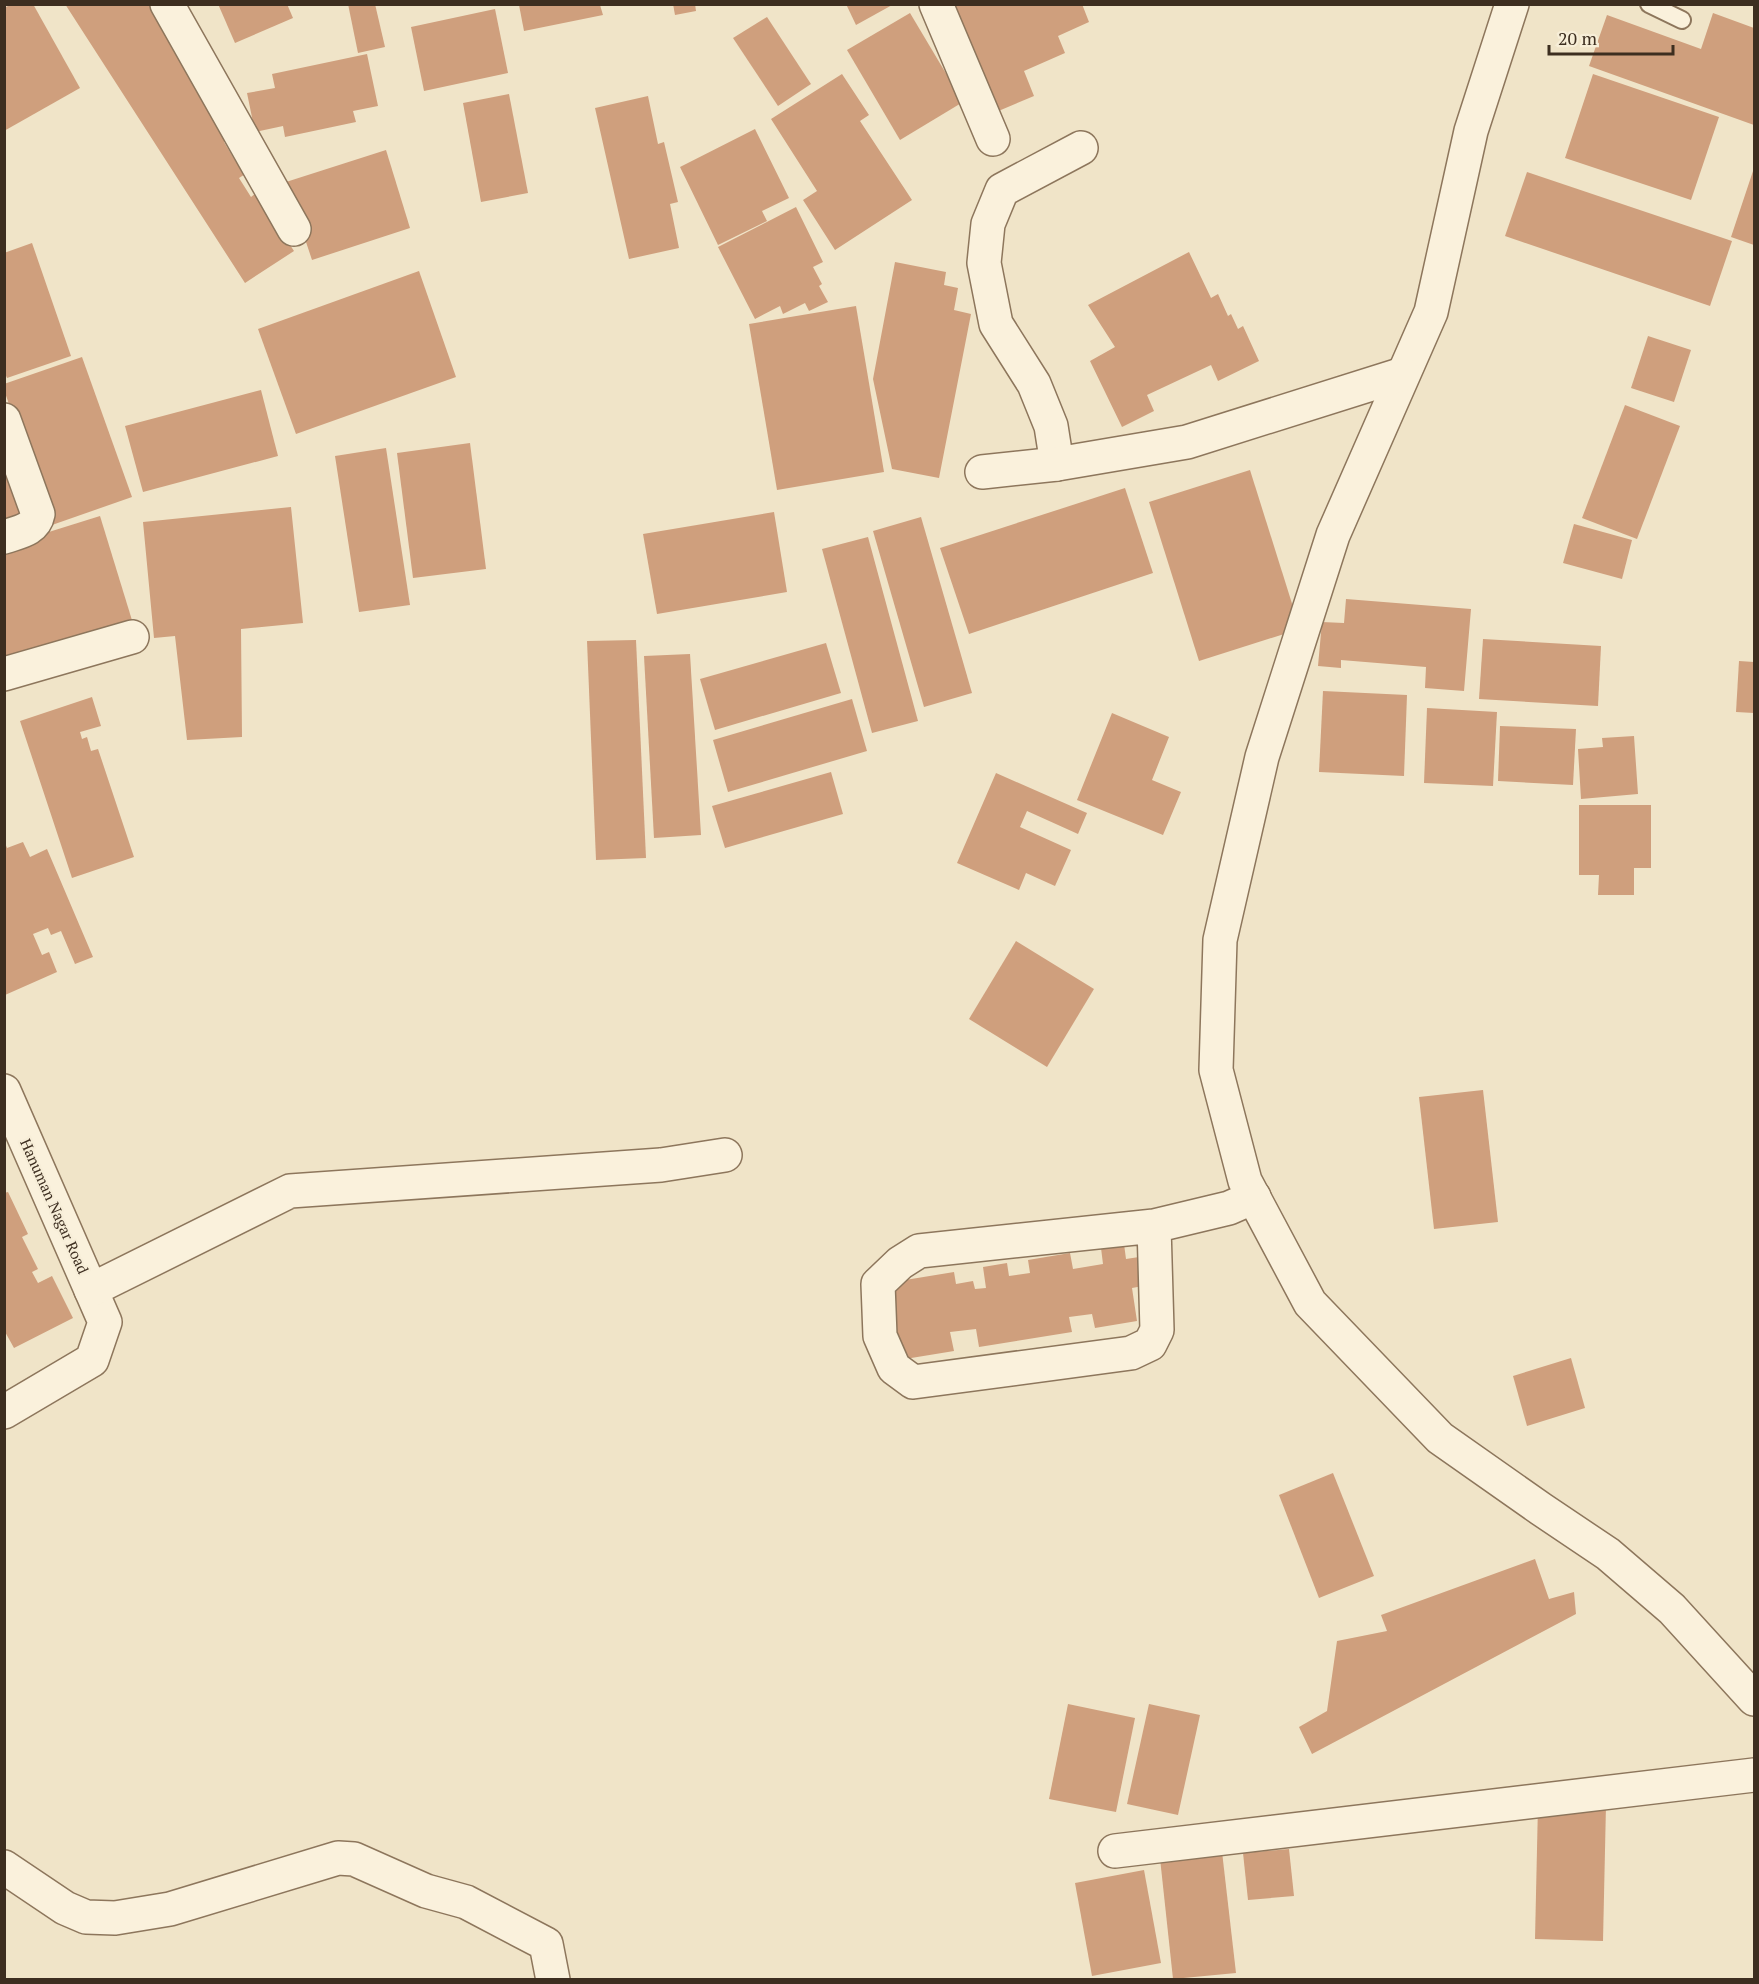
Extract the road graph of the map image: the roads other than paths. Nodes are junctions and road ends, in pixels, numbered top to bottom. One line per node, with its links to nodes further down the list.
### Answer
1 (167, 4): 8 (street)
2 (936, 4): 6 (street)
3 (1512, 4): 9 (street)
4 (1649, 4): 5 (lane)
5 (1682, 20)
6 (993, 139)
7 (1082, 148): 11 (street)
8 (294, 229)
9 (1403, 374): 11 (street); 18 (street)
10 (4, 420): 13 (street)
11 (1057, 464): 12 (street)
12 (982, 472)
13 (4, 537)
14 (132, 637): 15 (street)
15 (4, 674)
16 (4, 1091): 20 (street, Hanuman Nagar Road)
17 (725, 1155): 20 (street)
18 (1254, 1197): 19 (street); 22 (street)
19 (1154, 1226): 19 (street)
20 (91, 1290): 21 (street, Hanuman Nagar Road)
21 (4, 1412)
22 (1755, 1699)
23 (1755, 1775): 24 (street)
24 (1115, 1851)
25 (4, 1867): 26 (street)
26 (553, 1980)

